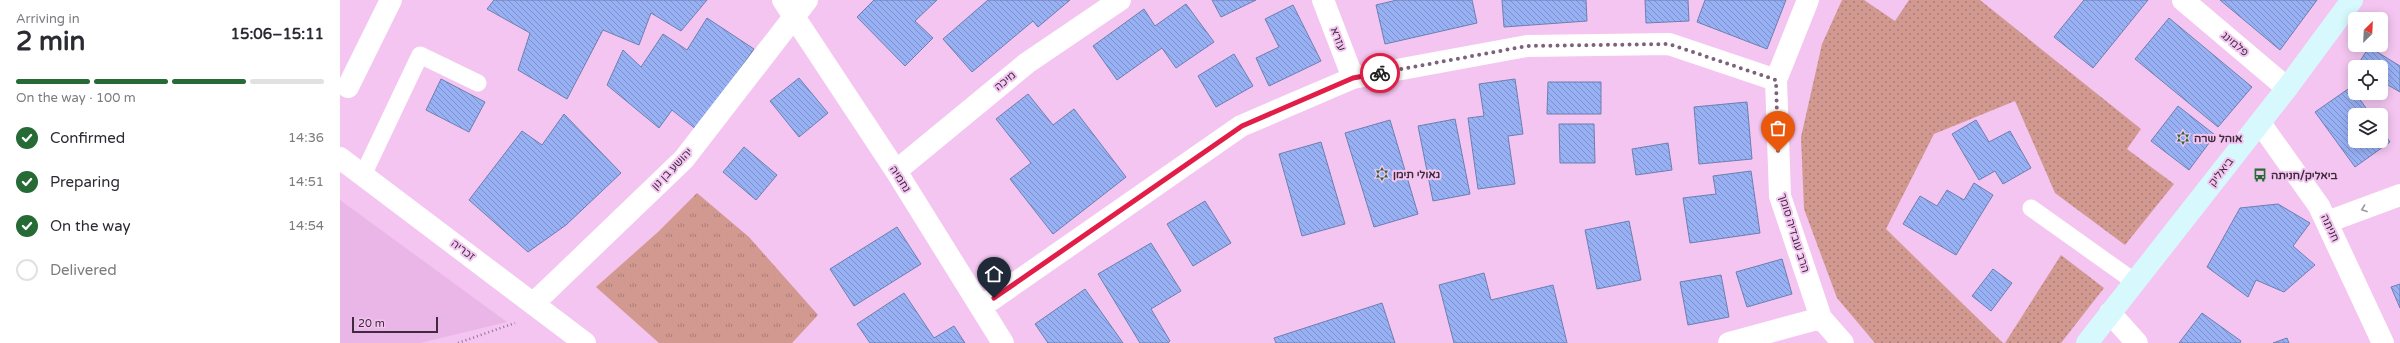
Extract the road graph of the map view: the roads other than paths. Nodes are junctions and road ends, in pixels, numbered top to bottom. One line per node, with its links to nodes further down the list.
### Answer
1 (390, 0): 11 (street)
2 (1120, 0): 15 (street, מיכה)
3 (1323, 0): 8 (street, עזרא)
4 (1808, 0): 9 (street, הרב עובדיה סומך)
5 (2183, 0): 12 (street, פלמינג)
6 (2352, 0): 12 (street, ביאליק)
7 (795, 5): 15 (street, נחמיה); 22 (street, יהושע בן נון)
8 (1353, 78): 9 (street); 21 (street)
9 (1776, 80): 24 (street, הרב עובדיה סומך)
10 (478, 83): 16 (lane)
11 (348, 86)
12 (2287, 88): 13 (street, ביאליק)
13 (2260, 123): 19 (street, חניתה); 20 (street, ביאליק)
14 (340, 158): 16 (street, זכריה)
15 (896, 171): 21 (street, נחמיה)
16 (363, 175): 22 (street, זכריה)
17 (2400, 195): 19 (street, one-way to 19)
18 (2031, 208): 20 (lane)
19 (2327, 222): 31 (street, חניתה)
20 (2135, 282): 23 (street, ביאליק)
21 (981, 307): 26 (street, נחמיה)
22 (540, 308): 25 (street, זכריה)
23 (2110, 313): 29 (street, ביאליק); 30 (street)
24 (1821, 318): 27 (street); 28 (street, הרב עובדיה סומך)
25 (585, 343)
26 (1003, 343)
27 (1729, 343)
28 (1843, 343)
29 (2087, 343)
30 (2137, 343)
31 (2382, 343)

